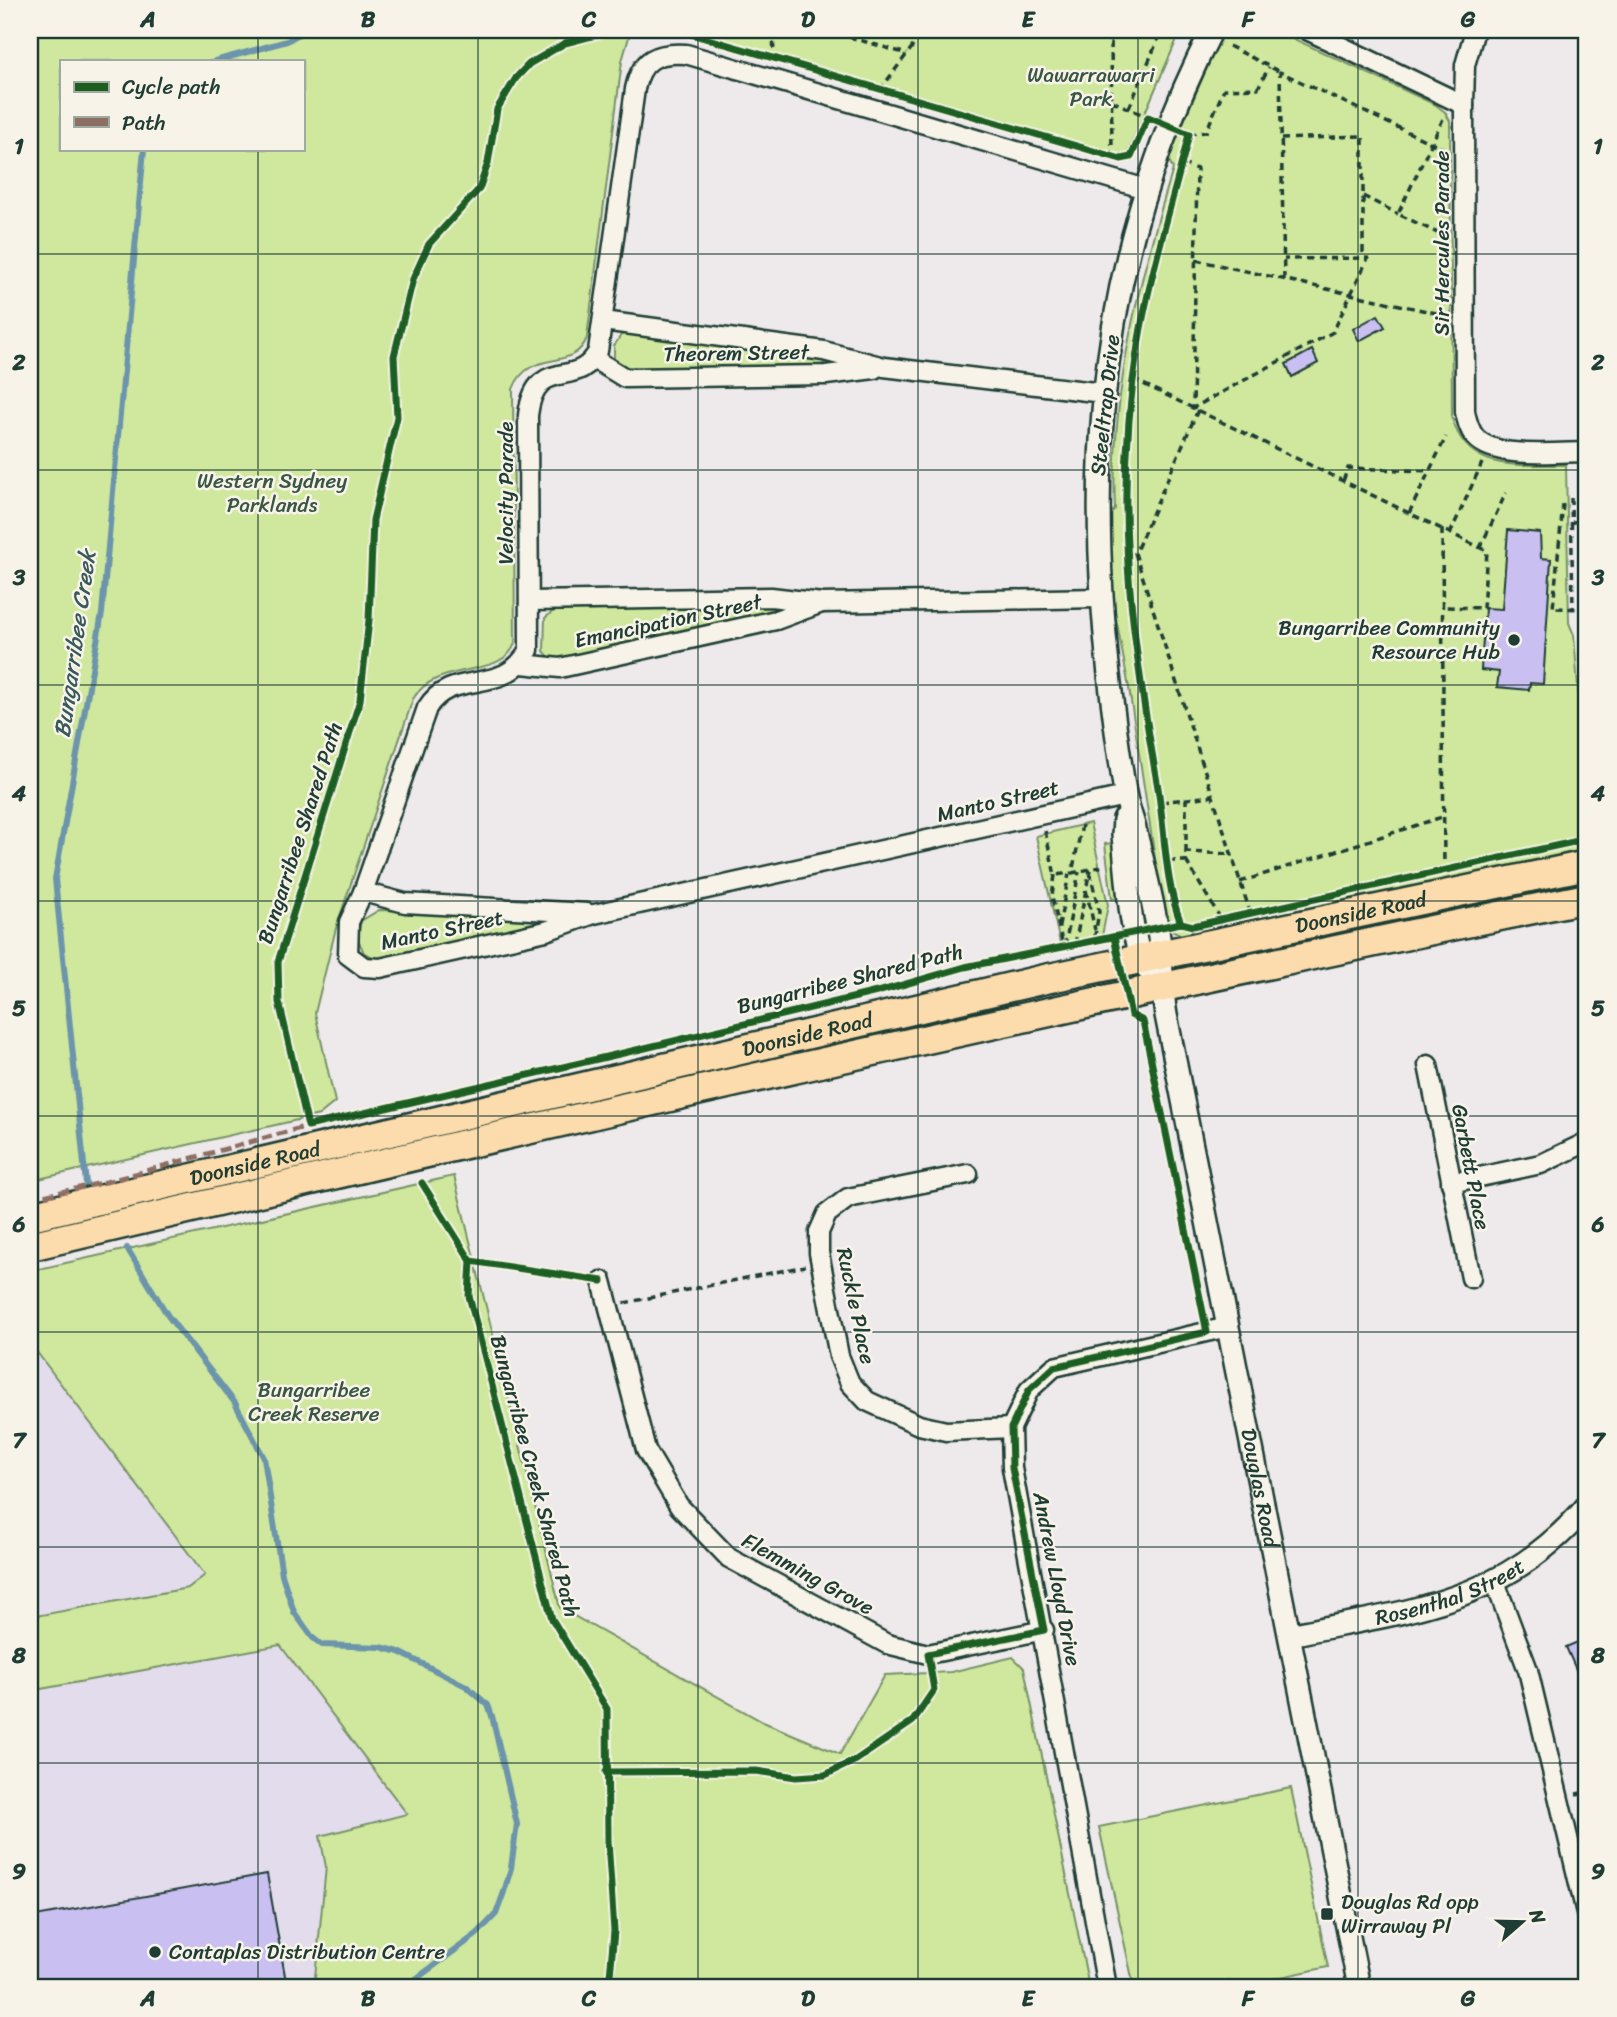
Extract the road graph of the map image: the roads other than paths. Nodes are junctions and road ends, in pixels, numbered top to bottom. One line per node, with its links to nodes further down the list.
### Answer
1 (1212, 30): 5 (street, Steeltrap Drive)
2 (1307, 30): 4 (street)
3 (1475, 30): 4 (street, Sir Hercules Parade)
4 (1464, 105): 10 (street, Sir Hercules Parade)
5 (1146, 189): 6 (street); 9 (street, Steeltrap Drive)
6 (603, 321): 7 (street); 8 (street, Theorem Street)
7 (594, 359): 8 (street, Theorem Street); 12 (street, Velocity Parade)
8 (884, 367): 9 (street, Theorem Street)
9 (1103, 393): 11 (street, Steeltrap Drive)
10 (1587, 452)
11 (1100, 598): 13 (street, Emancipation Street); 15 (street, Steeltrap Drive)
12 (530, 601): 13 (street, Emancipation Street); 14 (street, Velocity Parade)
13 (822, 603): 14 (street, Emancipation Street)
14 (522, 664): 17 (street)
15 (1125, 796): 19 (street, Manto Street); 20 (street, Steeltrap Drive)
16 (1587, 865): 20 (main road, Doonside Road)
17 (363, 892): 19 (street, Manto Street); 19 (street, Manto Street)
18 (1587, 898): 21 (main road, Doonside Road)
19 (594, 914)
20 (1151, 958): 21 (street, Douglas Road); 26 (main road, Doonside Road)
21 (1161, 987): 27 (main road, Doonside Road); 30 (street, Douglas Road)
22 (1428, 1065): 25 (street, Garbett Place)
23 (1587, 1142): 25 (street)
24 (968, 1174): 31 (street, Ruckle Place)
25 (1451, 1183): 28 (street, Garbett Place)
26 (30, 1216)
27 (30, 1246)
28 (1471, 1278)
29 (602, 1281): 34 (street, Flemming Grove)
30 (1228, 1327): 31 (street, Andrew Lloyd Drive); 35 (street, Douglas Road)
31 (1011, 1428): 34 (street, Andrew Lloyd Drive)
32 (1587, 1506): 33 (street, Rosenthal Street)
33 (1495, 1582): 35 (street, Rosenthal Street); 36 (street)
34 (1044, 1630): 37 (street, Andrew Lloyd Drive)
35 (1290, 1635): 38 (street, Douglas Road)
36 (1587, 1917)
37 (1107, 1987)
38 (1359, 1987)

